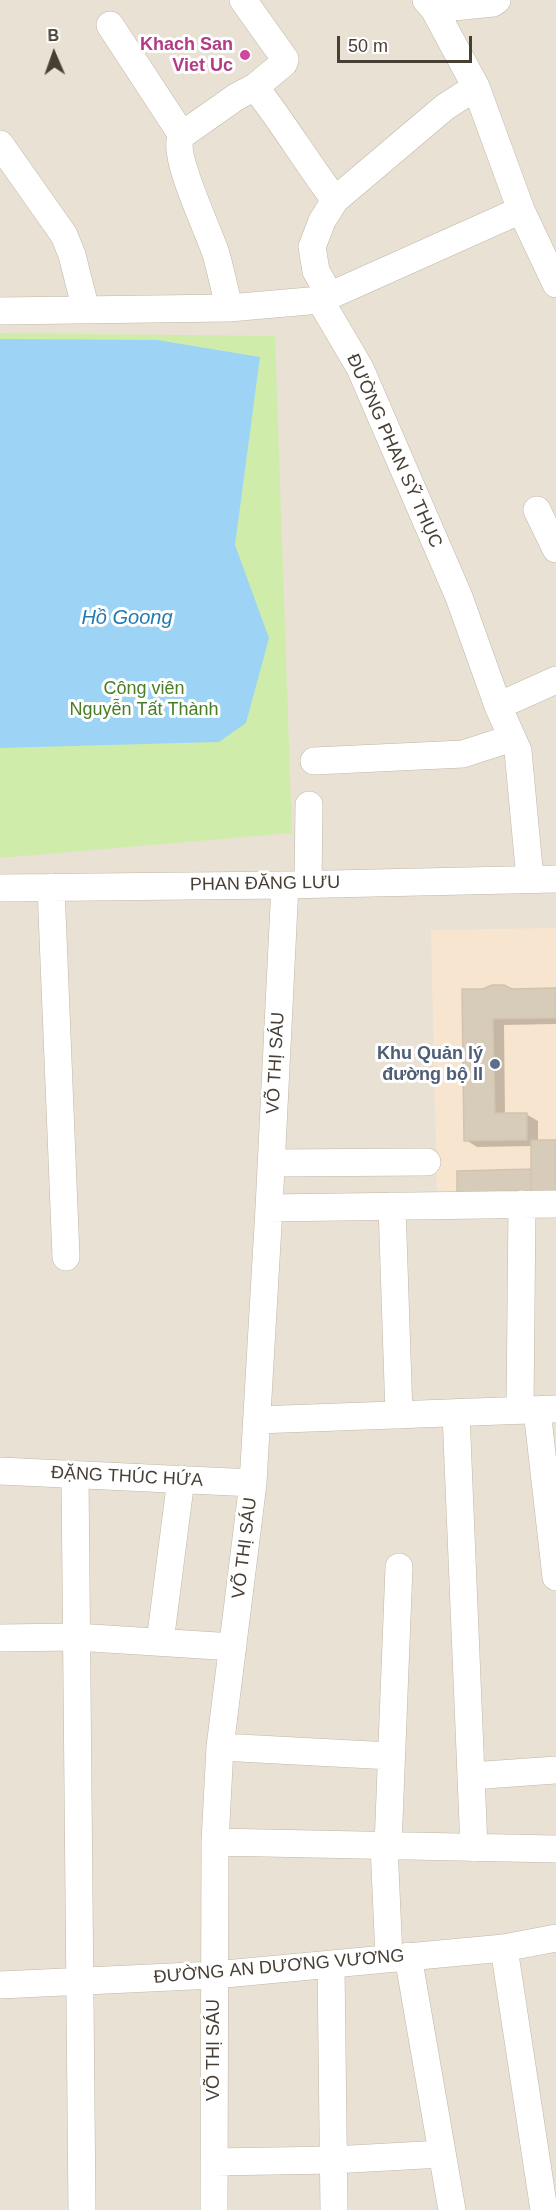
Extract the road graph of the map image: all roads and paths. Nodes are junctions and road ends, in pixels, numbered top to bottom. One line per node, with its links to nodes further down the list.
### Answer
1 (243, 0): 5 (street)
2 (497, 0): 3 (street)
3 (430, 5): 6 (street)
4 (110, 25): 7 (street)
5 (255, 87): 7 (street); 9 (street)
6 (476, 87): 9 (street, ĐƯỜNG PHAN SỸ THỤC); 10 (street)
7 (182, 135): 13 (street)
8 (0, 144): 14 (street)
9 (335, 200): 12 (street, ĐƯỜNG PHAN SỸ THỤC)
10 (521, 210): 11 (street); 12 (street)
11 (556, 284)
12 (325, 298): 13 (street); 19 (street, ĐƯỜNG PHAN SỸ THỤC)
13 (229, 308): 14 (street)
14 (86, 310): 15 (street)
15 (0, 311)
16 (537, 510): 17 (street)
17 (556, 549)
18 (556, 680): 19 (street)
19 (498, 706): 20 (street, ĐƯỜNG PHAN SỸ THỤC)
20 (512, 738): 21 (street); 23 (street, ĐƯỜNG PHAN SỸ THỤC)
21 (314, 761)
22 (309, 805): 25 (street, VÕ THỊ SÁU)
23 (530, 879): 24 (street, PHAN ĐĂNG LƯU); 25 (street, PHAN ĐĂNG LƯU)
24 (556, 879)
25 (296, 884): 26 (street, PHAN ĐĂNG LƯU); 29 (street, VÕ THỊ SÁU)
26 (51, 887): 27 (street, PHAN ĐĂNG LƯU); 34 (street)
27 (0, 888)
28 (427, 1162): 29 (street)
29 (272, 1163): 33 (street, VÕ THỊ SÁU)
30 (522, 1204): 31 (street); 32 (street); 35 (street)
31 (556, 1204)
32 (392, 1206): 33 (street); 37 (street)
33 (269, 1208): 38 (street, VÕ THỊ SÁU)
34 (66, 1257)
35 (538, 1410): 36 (street); 43 (street)
36 (456, 1413): 37 (street); 53 (street)
37 (399, 1415): 38 (street)
38 (257, 1420): 42 (street, VÕ THỊ SÁU)
39 (0, 1471): 40 (street, ĐẶNG THÚC HỨA)
40 (75, 1474): 41 (street, ĐẶNG THÚC HỨA); 46 (street)
41 (181, 1479): 42 (street, ĐẶNG THÚC HỨA); 48 (street)
42 (253, 1483): 49 (street, VÕ THỊ SÁU)
43 (554, 1538): 45 (street)
44 (399, 1567): 51 (street)
45 (556, 1577)
46 (76, 1636): 47 (street); 48 (street); 63 (street)
47 (0, 1638)
48 (160, 1642): 49 (street)
49 (233, 1647): 50 (street, VÕ THỊ SÁU)
50 (220, 1747): 51 (street); 54 (street, VÕ THỊ SÁU)
51 (391, 1756): 55 (street)
52 (556, 1770): 53 (street)
53 (471, 1776): 56 (street)
54 (215, 1842): 55 (street); 62 (street, VÕ THỊ SÁU)
55 (386, 1845): 56 (street); 60 (street)
56 (474, 1848): 57 (street)
57 (556, 1849)
58 (556, 1938): 59 (street, ĐƯỜNG AN DƯƠNG VƯƠNG)
59 (504, 1948): 60 (street, ĐƯỜNG AN DƯƠNG VƯƠNG); 72 (street)
60 (399, 1957): 61 (street, ĐƯỜNG AN DƯƠNG VƯƠNG); 65 (street)
61 (331, 1965): 62 (street, ĐƯỜNG AN DƯƠNG VƯƠNG); 66 (street)
62 (214, 1975): 63 (street, ĐƯỜNG AN DƯƠNG VƯƠNG); 67 (street, VÕ THỊ SÁU)
63 (81, 1982): 64 (street, ĐƯỜNG AN DƯƠNG VƯƠNG); 68 (street)
64 (0, 1985)
65 (442, 2154): 66 (street); 71 (street)
66 (333, 2160): 67 (street); 70 (street)
67 (214, 2162): 69 (street, VÕ THỊ SÁU)
68 (82, 2210)
69 (214, 2210)
70 (334, 2210)
71 (452, 2210)
72 (544, 2210)

